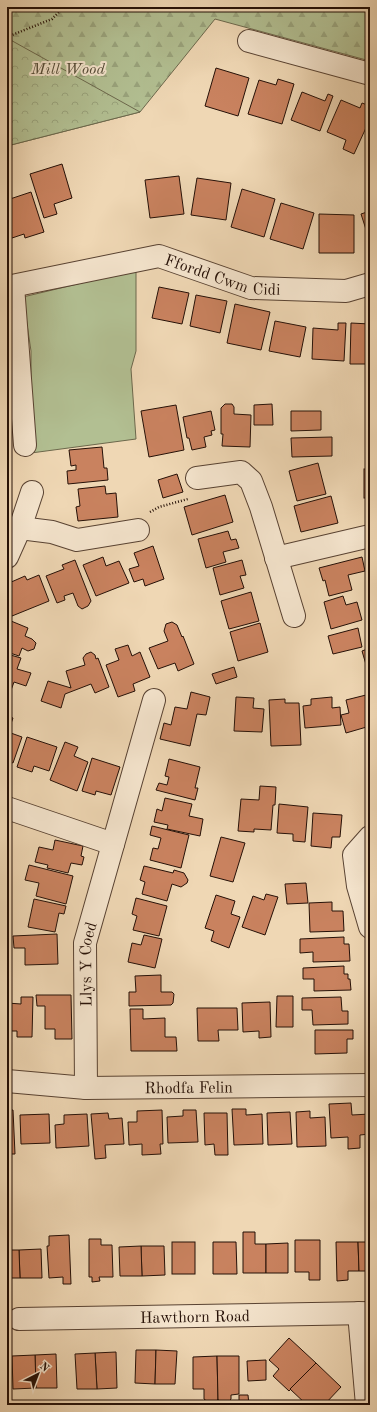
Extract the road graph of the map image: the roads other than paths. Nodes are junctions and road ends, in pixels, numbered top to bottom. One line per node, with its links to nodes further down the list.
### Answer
1 (248, 41): 2 (street)
2 (370, 74)
3 (370, 284): 4 (street, Ffordd Cwm Cidi)
4 (10, 287): 5 (street)
5 (25, 445)
6 (197, 478): 12 (street)
7 (32, 492): 8 (street)
8 (20, 528): 9 (street); 11 (street)
9 (138, 530)
10 (370, 536): 12 (street)
11 (7, 557)
12 (276, 558): 13 (street)
13 (294, 616)
14 (154, 700): 17 (street, Llys Y Coed)
15 (7, 808): 17 (street)
16 (370, 837): 18 (street)
17 (113, 844): 21 (street, Llys Y Coed)
18 (370, 927)
19 (7, 1081): 21 (street, Rhodfa Felin)
20 (370, 1085): 21 (street, Rhodfa Felin)
21 (86, 1088)
22 (365, 1313): 23 (street, Hawthorn Road); 24 (street)
23 (19, 1319)
24 (367, 1405)

